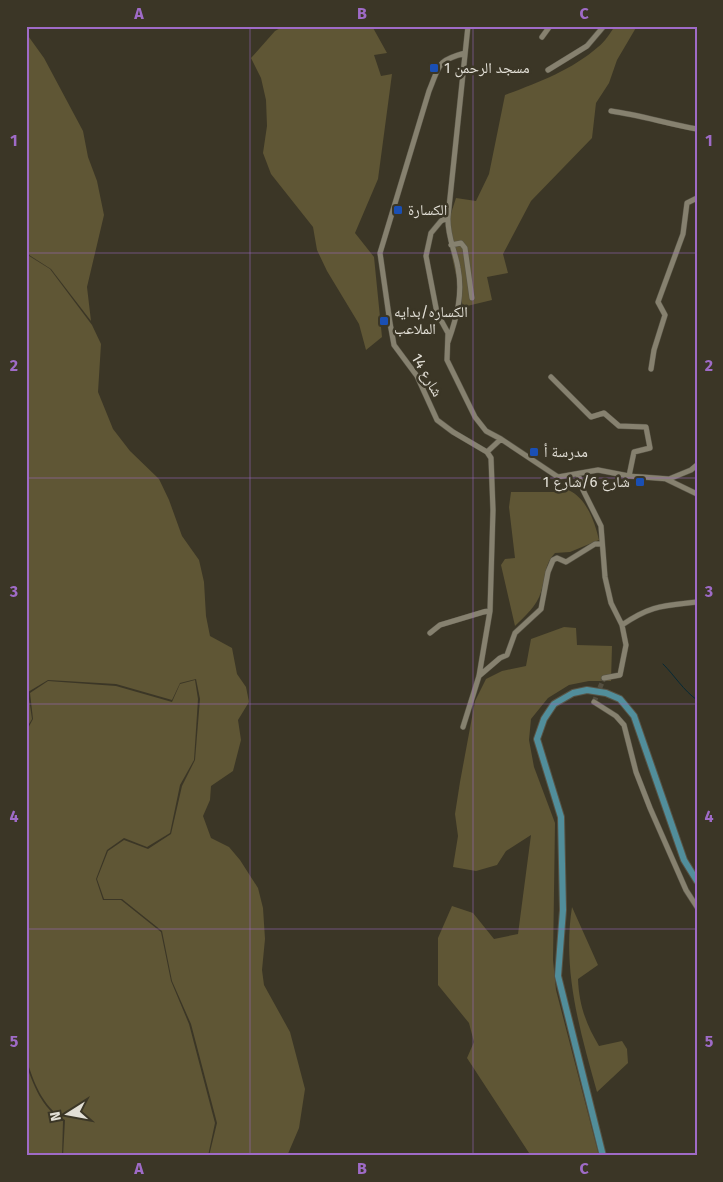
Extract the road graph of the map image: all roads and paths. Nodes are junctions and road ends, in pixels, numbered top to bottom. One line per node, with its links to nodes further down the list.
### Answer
1 (468, 26): 5 (street)
2 (550, 26): 4 (street)
3 (604, 26): 6 (street)
4 (542, 37)
5 (465, 53): 10 (street); 17 (street, شارع 14)
6 (548, 70)
7 (611, 111): 8 (street)
8 (697, 129)
9 (697, 198): 14 (street)
10 (448, 217): 11 (street); 13 (street)
11 (451, 245): 12 (street); 13 (street)
12 (472, 298)
13 (448, 342): 16 (street)
14 (652, 369)
15 (551, 377): 20 (street)
16 (501, 439): 17 (street); 19 (street)
17 (488, 452): 25 (street)
18 (697, 465): 21 (street)
19 (578, 474): 20 (street); 23 (street)
20 (629, 476): 21 (street)
21 (665, 479): 22 (street)
22 (697, 494)
23 (602, 544): 26 (street); 28 (street)
24 (697, 602): 26 (street)
25 (490, 610): 27 (street); 28 (street)
26 (622, 625): 29 (street)
27 (430, 633)
28 (478, 676): 31 (street)
29 (604, 678)
30 (594, 702): 33 (street)
31 (463, 727)
32 (697, 881): 34 (main road)
33 (697, 907)
34 (603, 1156)

